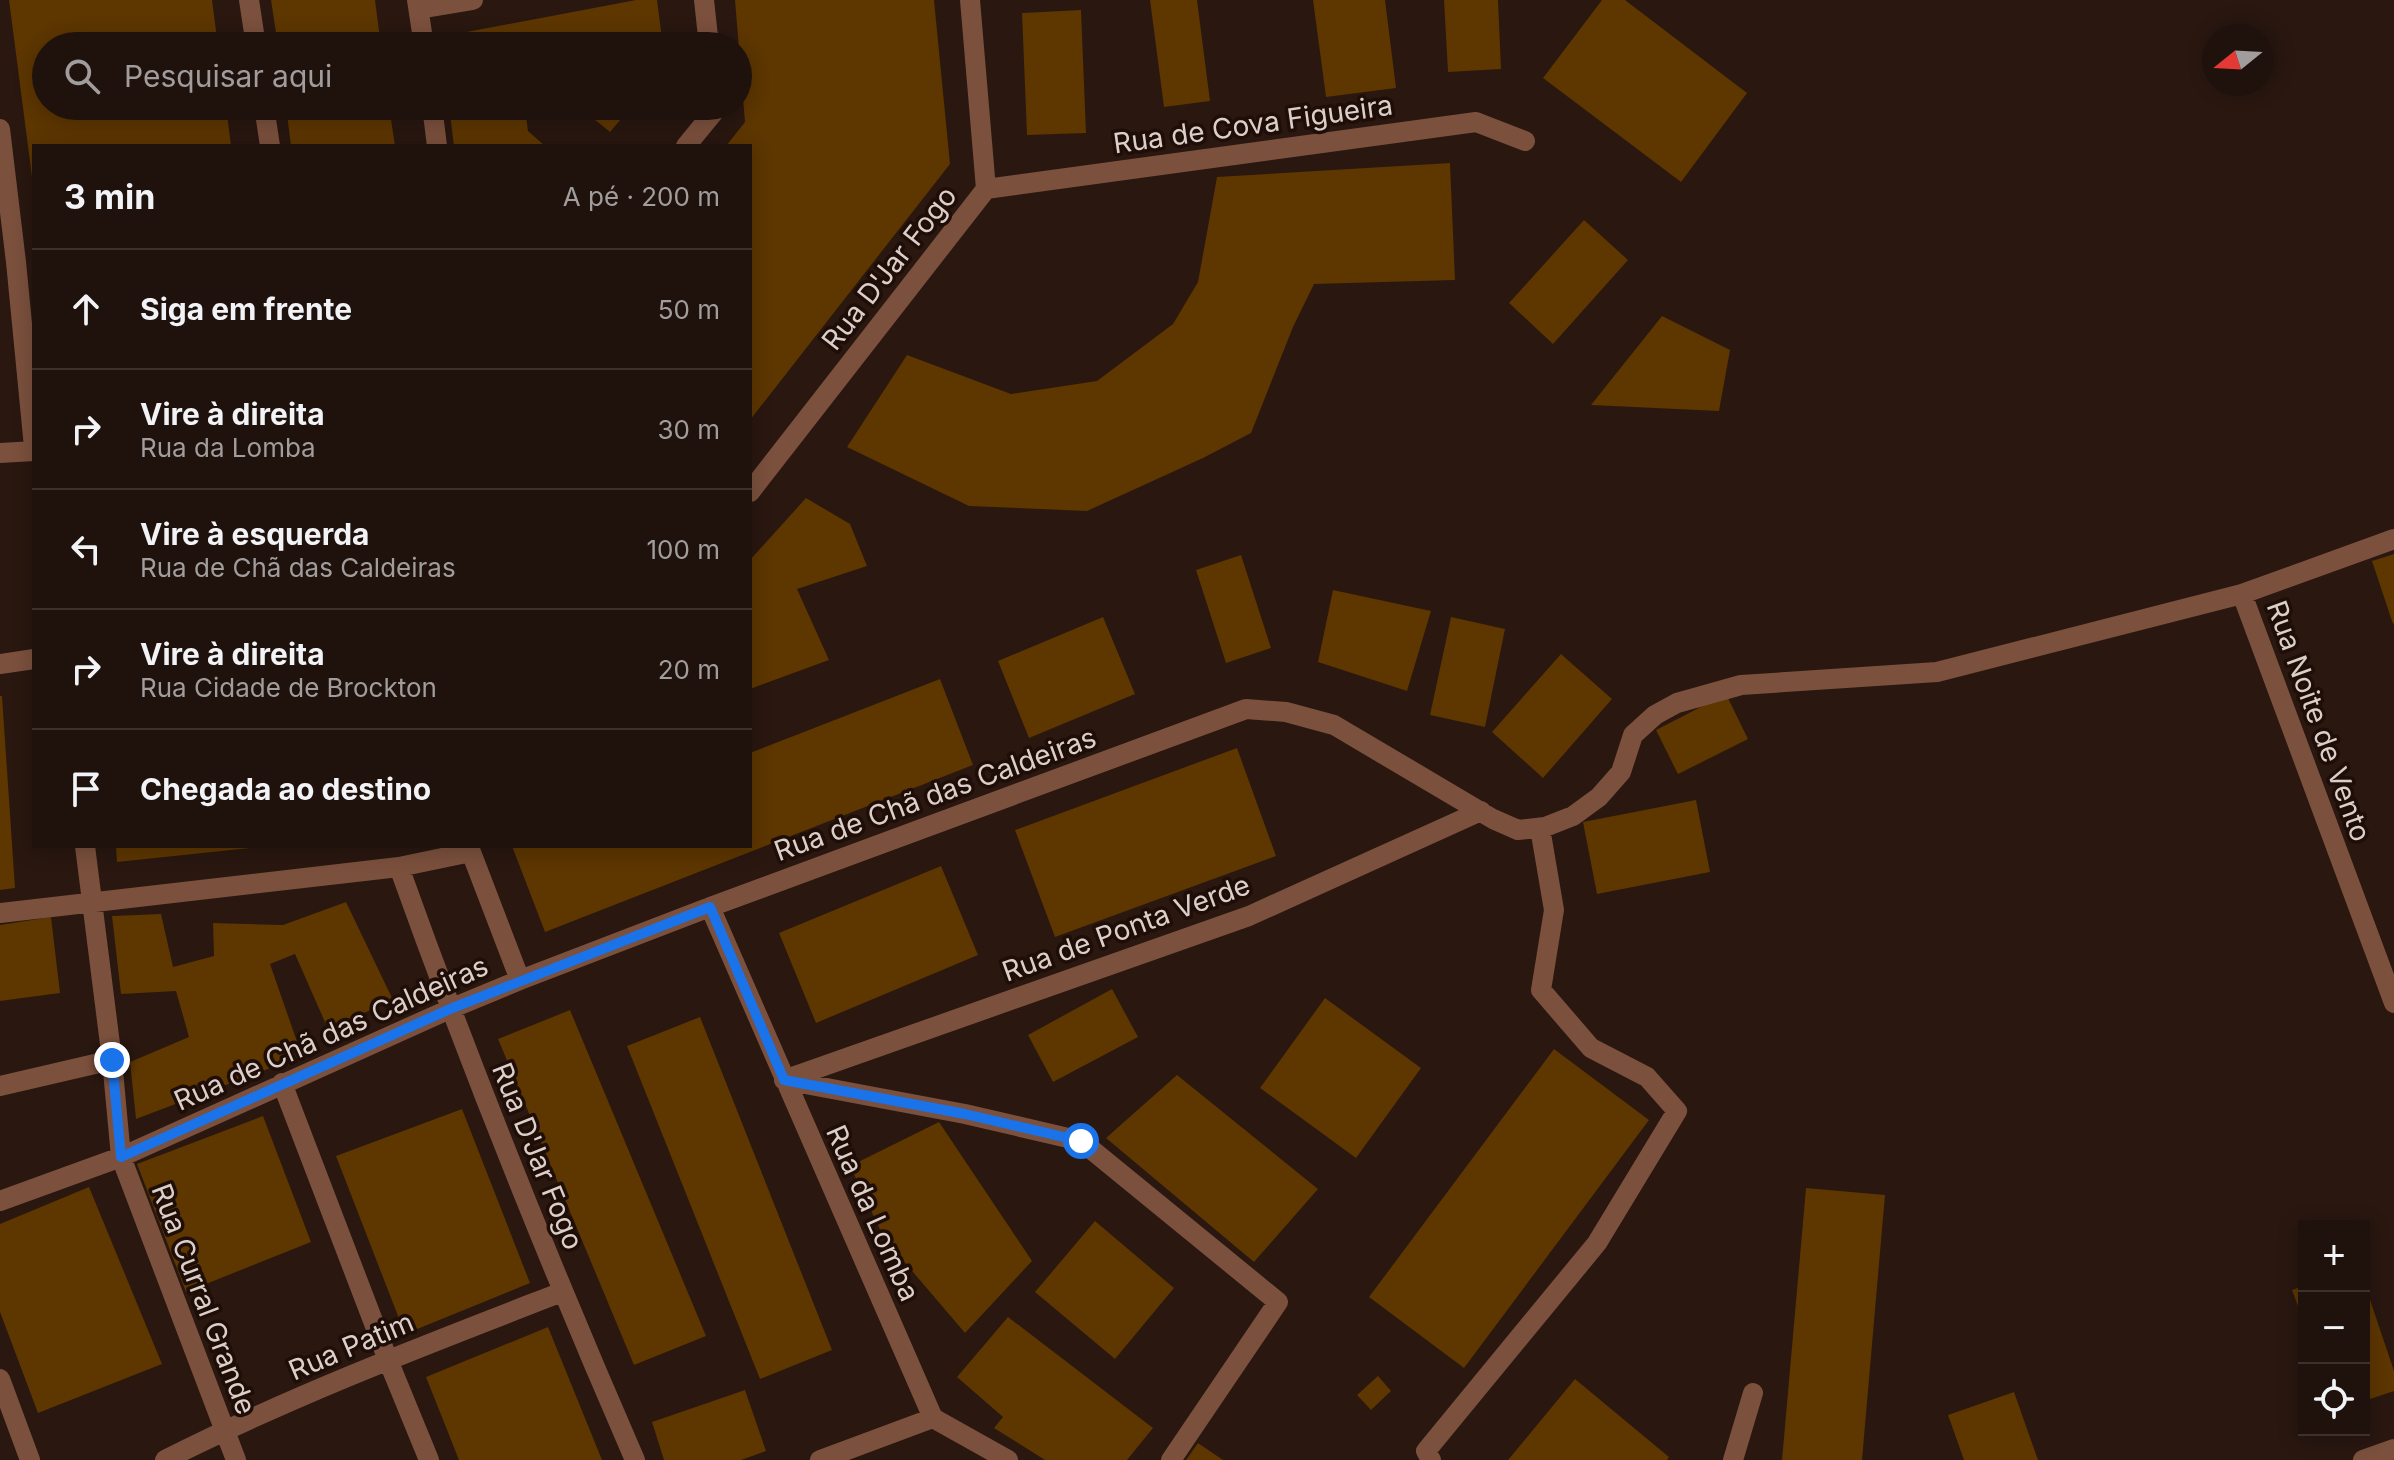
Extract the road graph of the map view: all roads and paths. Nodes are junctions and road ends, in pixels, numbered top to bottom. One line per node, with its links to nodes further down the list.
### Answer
1 (249, 0): 6 (street)
2 (473, 0): 5 (street)
3 (704, 0): 8 (street)
4 (970, 0): 17 (street, Rua D'Jar Fogo)
5 (418, 4): 7 (street)
6 (254, 32)
7 (422, 32)
8 (707, 32)
9 (266, 120): 14 (street)
10 (434, 120): 15 (street)
11 (707, 120): 16 (street)
12 (0, 129): 18 (street)
13 (1525, 141): 17 (street, Rua de Cova Figueira)
14 (270, 144)
15 (437, 144)
16 (688, 144)
17 (986, 189): 22 (street, Rua D'Jar Fogo)
18 (8, 262): 19 (street)
19 (32, 435)
20 (32, 449): 21 (street)
21 (0, 453)
22 (752, 489)
23 (2394, 539): 24 (street)
24 (2242, 594): 28 (street); 36 (street, Rua Noite de Vento)
25 (32, 659): 26 (street)
26 (0, 664)
27 (1481, 811): 28 (street, Rua de Chã das Caldeiras); 33 (street, Rua de Chã das Caldeiras); 39 (street, Rua de Ponta Verde)
28 (1540, 828): 59 (street)
29 (85, 848): 32 (street, Rua Curral Grande)
30 (473, 849): 31 (street); 35 (street)
31 (399, 867): 32 (street); 37 (street, Rua D'Jar Fogo)
32 (91, 902): 34 (street); 38 (street, Rua Curral Grande)
33 (710, 907): 35 (street, Rua de Chã das Caldeiras); 39 (street, Rua da Lomba)
34 (0, 913)
35 (520, 980): 37 (street, Rua de Chã das Caldeiras)
36 (2394, 1003)
37 (450, 1009): 40 (street, Rua de Chã das Caldeiras); 44 (street, Rua D'Jar Fogo)
38 (112, 1060): 41 (street); 42 (street, Rua Curral Grande)
39 (784, 1080): 48 (street, Rua da Lomba); 58 (street)
40 (282, 1083): 42 (street, Rua de Chã das Caldeiras); 45 (street)
41 (0, 1086)
42 (121, 1157): 43 (street, Rua de Chã das Caldeiras); 49 (street, Rua Curral Grande)
43 (0, 1201)
44 (562, 1292): 45 (street, Rua Patim); 55 (street, Rua D'Jar Fogo)
45 (388, 1360): 49 (street, Rua Patim); 54 (street)
46 (0, 1379): 51 (street)
47 (1753, 1393): 60 (street)
48 (933, 1418): 56 (street); 57 (street)
49 (224, 1430): 52 (street, Rua Patim); 53 (street, Rua Curral Grande)
50 (2394, 1449): 61 (street)
51 (30, 1460)
52 (165, 1460)
53 (236, 1460)
54 (429, 1460)
55 (635, 1460)
56 (820, 1460)
57 (1008, 1460)
58 (1171, 1460)
59 (1431, 1460)
60 (1733, 1460)
61 (2363, 1460)

